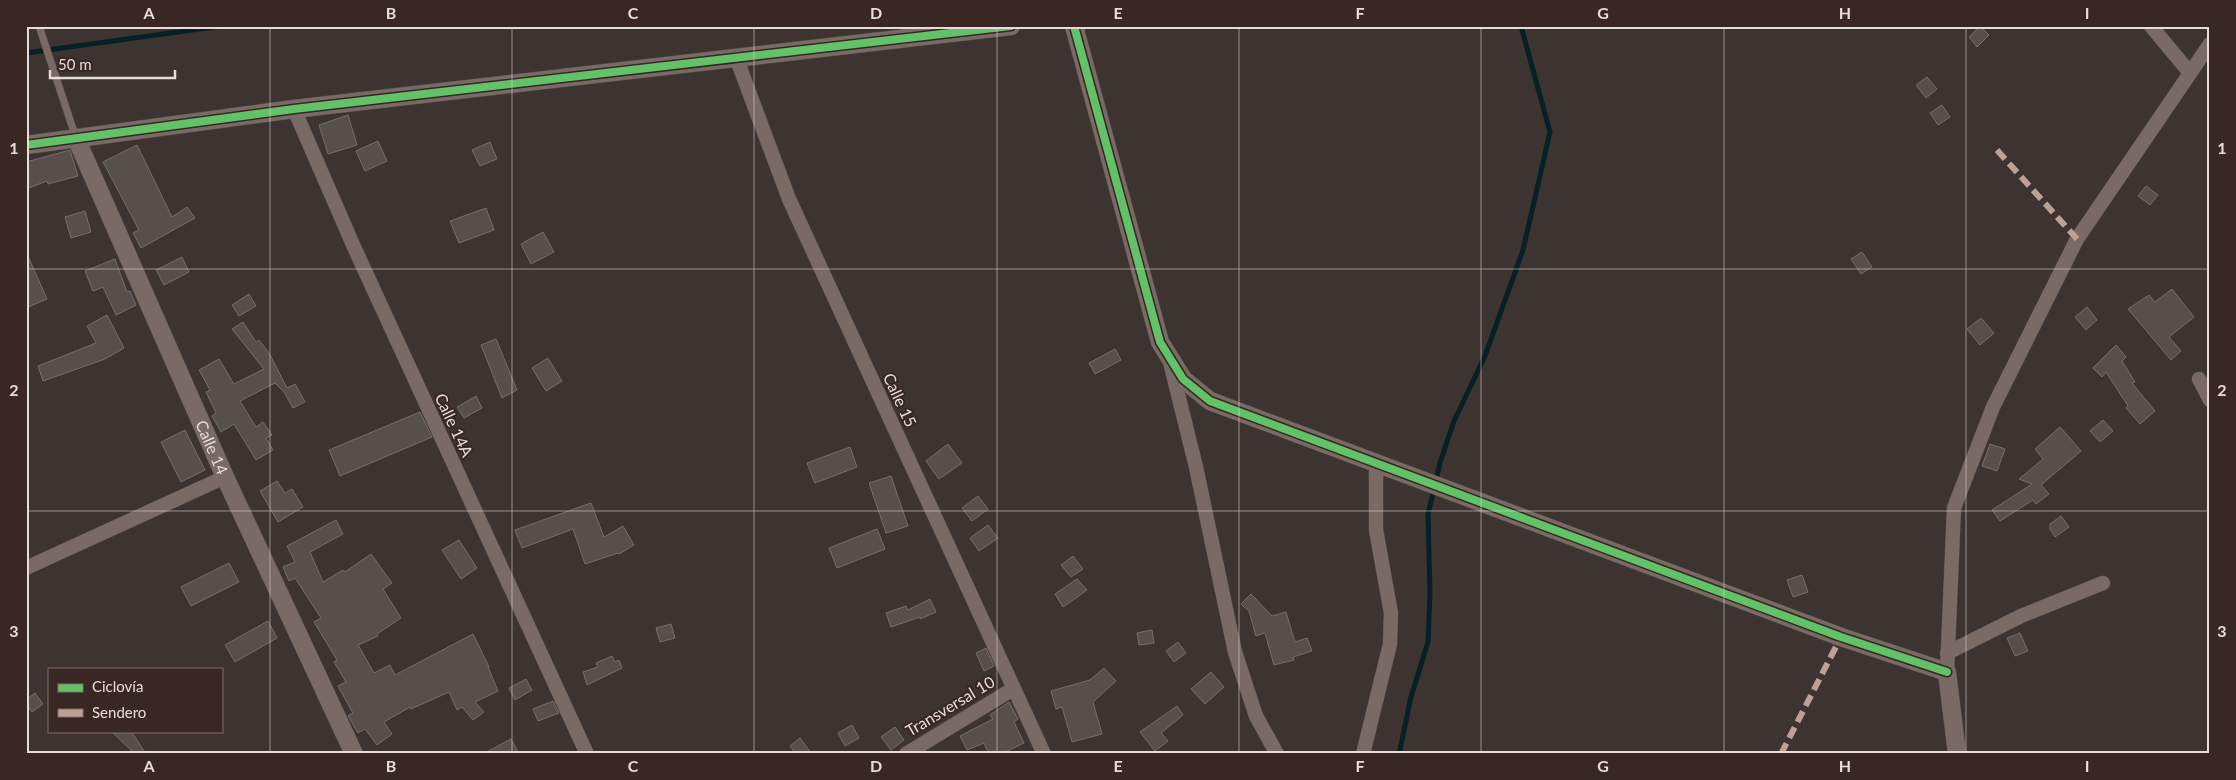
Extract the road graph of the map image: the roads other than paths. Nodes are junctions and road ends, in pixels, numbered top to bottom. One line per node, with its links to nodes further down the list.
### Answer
1 (39, 26): 9 (lane)
2 (1011, 26): 6 (street)
3 (1074, 26): 11 (street)
4 (2151, 26): 7 (street)
5 (2210, 44): 7 (street)
6 (736, 56): 8 (street); 20 (street, Calle 15)
7 (2190, 72): 18 (street)
8 (294, 109): 9 (street); 22 (street, Calle 14A)
9 (76, 138): 10 (street); 15 (street, Calle 14)
10 (26, 145)
11 (1169, 356): 14 (street); 25 (street)
12 (2199, 379): 13 (street)
13 (2210, 400)
14 (1376, 464): 19 (street); 26 (street)
15 (225, 477): 16 (street); 21 (street, Calle 14)
16 (26, 568)
17 (2103, 583): 18 (street)
18 (1947, 654): 19 (street)
19 (1947, 672): 27 (street)
20 (1013, 689): 23 (street, Transversal 10); 24 (street, Calle 15)
21 (354, 754)
22 (587, 754)
23 (906, 754)
24 (1044, 754)
25 (1278, 754)
26 (1363, 754)
27 (1957, 754)

